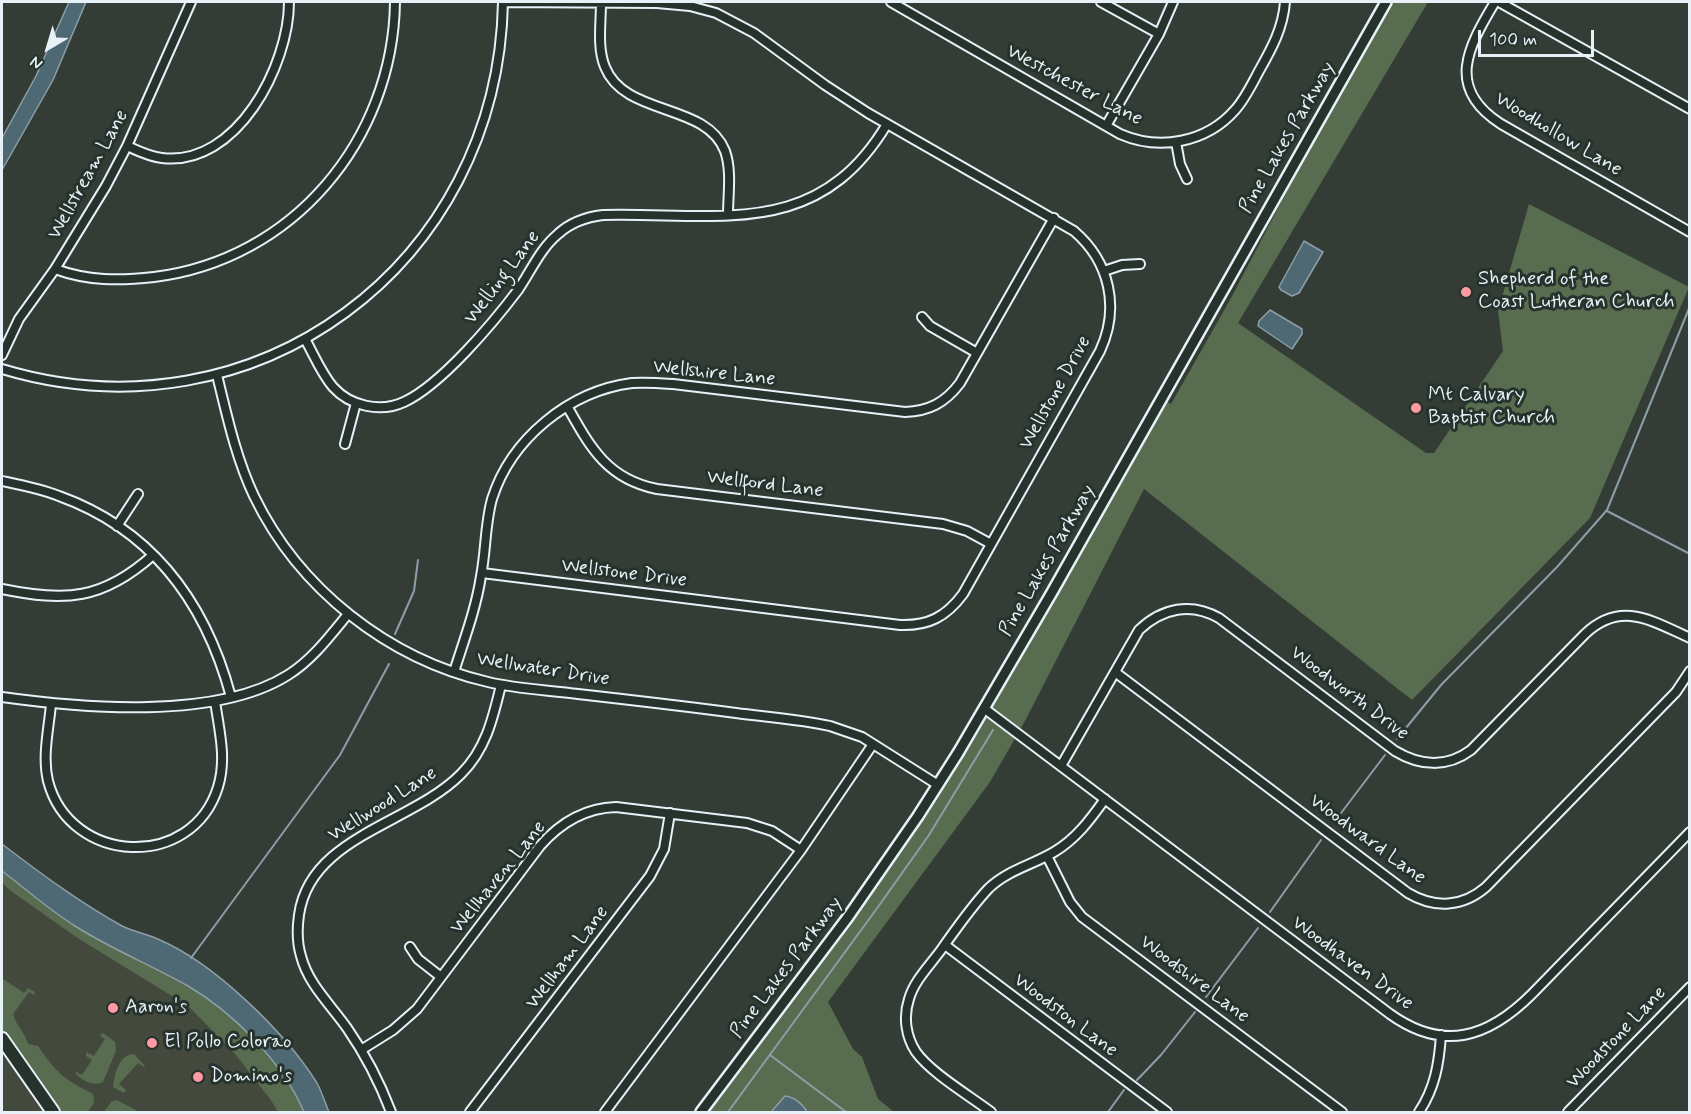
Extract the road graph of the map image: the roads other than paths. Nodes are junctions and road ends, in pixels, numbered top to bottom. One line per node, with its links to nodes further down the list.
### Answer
1 (191, 2): 17 (street, Wellstream Lane)
2 (289, 2): 17 (street)
3 (394, 2): 23 (street)
4 (503, 2): 11 (street, Wellstone Drive); 26 (street)
5 (891, 2): 15 (street, Westchester Lane)
6 (1101, 2): 12 (street)
7 (1173, 2): 12 (street)
8 (1285, 2): 16 (street, Westchester Lane)
9 (1386, 2): 51 (street, Pine Lakes Parkway)
10 (1497, 2): 13 (street); 21 (street, Woodhollow Lane)
11 (601, 3): 14 (street, Wellstone Drive); 19 (street)
12 (1159, 34): 15 (street)
13 (1689, 109)
14 (887, 124): 19 (street, Welling Lane); 20 (street, Wellstone Drive)
15 (1106, 126): 16 (street, Westchester Lane)
16 (1176, 142): 18 (street)
17 (127, 146): 23 (street, Wellstream Lane)
18 (1187, 179)
19 (728, 215): 31 (street, Welling Lane)
20 (1054, 218): 24 (street, Wellstone Drive); 27 (street, Wellshire Lane)
21 (1689, 231)
22 (1140, 264): 24 (street)
23 (55, 269): 28 (street, Wellstream Lane)
24 (1104, 271): 37 (street, Wellstone Drive)
25 (922, 317): 27 (street)
26 (305, 339): 30 (street); 31 (street, Welling Lane)
27 (977, 353): 32 (street, Wellshire Lane)
28 (2, 356)
29 (2, 369): 30 (street)
30 (217, 375): 41 (street, Wellwater Drive)
31 (356, 403): 33 (street)
32 (567, 406): 37 (street, Wellford Lane); 39 (street, Wellshire Lane)
33 (345, 444)
34 (2, 481): 36 (street)
35 (138, 494): 36 (street)
36 (117, 526): 38 (street)
37 (991, 544): 39 (street, Wellstone Drive)
38 (153, 555): 40 (street); 48 (street)
39 (482, 573): 44 (street, Wellshire Lane)
40 (2, 589)
41 (348, 614): 44 (street, Wellwater Drive); 48 (street)
42 (1689, 638): 45 (street, Woodworth Drive)
43 (1689, 671): 45 (street, Woodward Lane)
44 (454, 672): 46 (street, Wellwater Drive)
45 (1115, 672): 53 (street, Woodworth Drive)
46 (501, 685): 52 (street, Wellwater Drive); 66 (street, Wellwood Lane)
47 (2, 697): 50 (street)
48 (231, 697): 49 (street)
49 (215, 701): 50 (street); 50 (street)
50 (51, 704)
51 (985, 709): 53 (street, Woodhaven Drive); 54 (street, Pine Lakes Parkway)
52 (873, 744): 54 (street, Wellwater Drive); 58 (street)
53 (1061, 766): 55 (street, Woodhaven Drive)
54 (938, 785): 71 (street, Pine Lakes Parkway)
55 (1105, 799): 59 (street); 64 (street, Woodhaven Drive)
56 (670, 813): 58 (street, Wellhaven Lane); 62 (street, Wellhaven Lane); 69 (street, Wellham Lane)
57 (1689, 832): 64 (street, Woodhaven Drive)
58 (801, 850): 70 (street)
59 (1047, 856): 60 (street); 74 (street, Woodshire Lane)
60 (945, 945): 72 (street); 73 (street, Woodston Lane)
61 (410, 947): 62 (street)
62 (441, 977): 66 (street, Wellhaven Lane)
63 (1689, 987): 76 (street, Woodstone Lane)
64 (1441, 1035): 75 (street)
65 (2, 1039): 67 (main road)
66 (361, 1050): 68 (street, Wellwood Lane)
67 (53, 1113)
68 (391, 1113)
69 (470, 1113)
70 (605, 1113)
71 (701, 1113)
72 (991, 1113)
73 (1167, 1113)
74 (1342, 1113)
75 (1419, 1113)
76 (1568, 1113)

